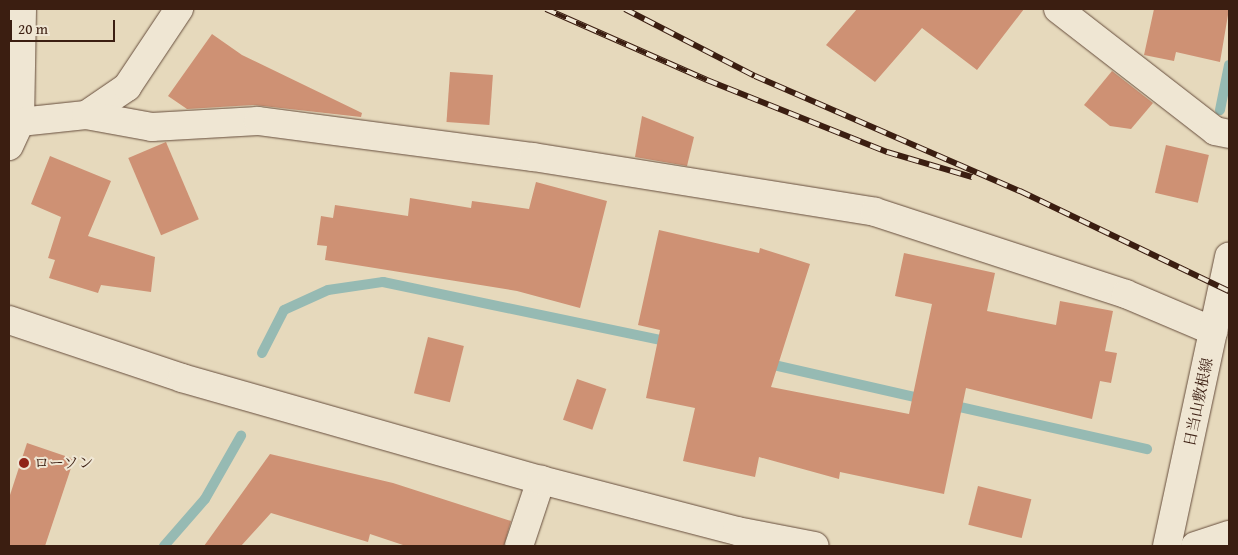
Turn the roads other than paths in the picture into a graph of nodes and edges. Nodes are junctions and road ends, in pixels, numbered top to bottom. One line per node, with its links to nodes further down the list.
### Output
1 (22, 9): 5 (street)
2 (179, 9): 4 (street)
3 (1058, 9): 6 (street)
4 (86, 115): 5 (street); 9 (street)
5 (14, 134)
6 (1229, 134)
7 (1229, 257): 9 (street, 日当山敷根線)
8 (9, 320): 10 (street)
9 (1213, 331): 14 (street, 日当山敷根線)
10 (541, 480): 12 (street); 13 (street)
11 (1229, 535): 15 (street)
12 (520, 546)
13 (815, 546)
14 (1167, 546)
15 (1195, 546)

